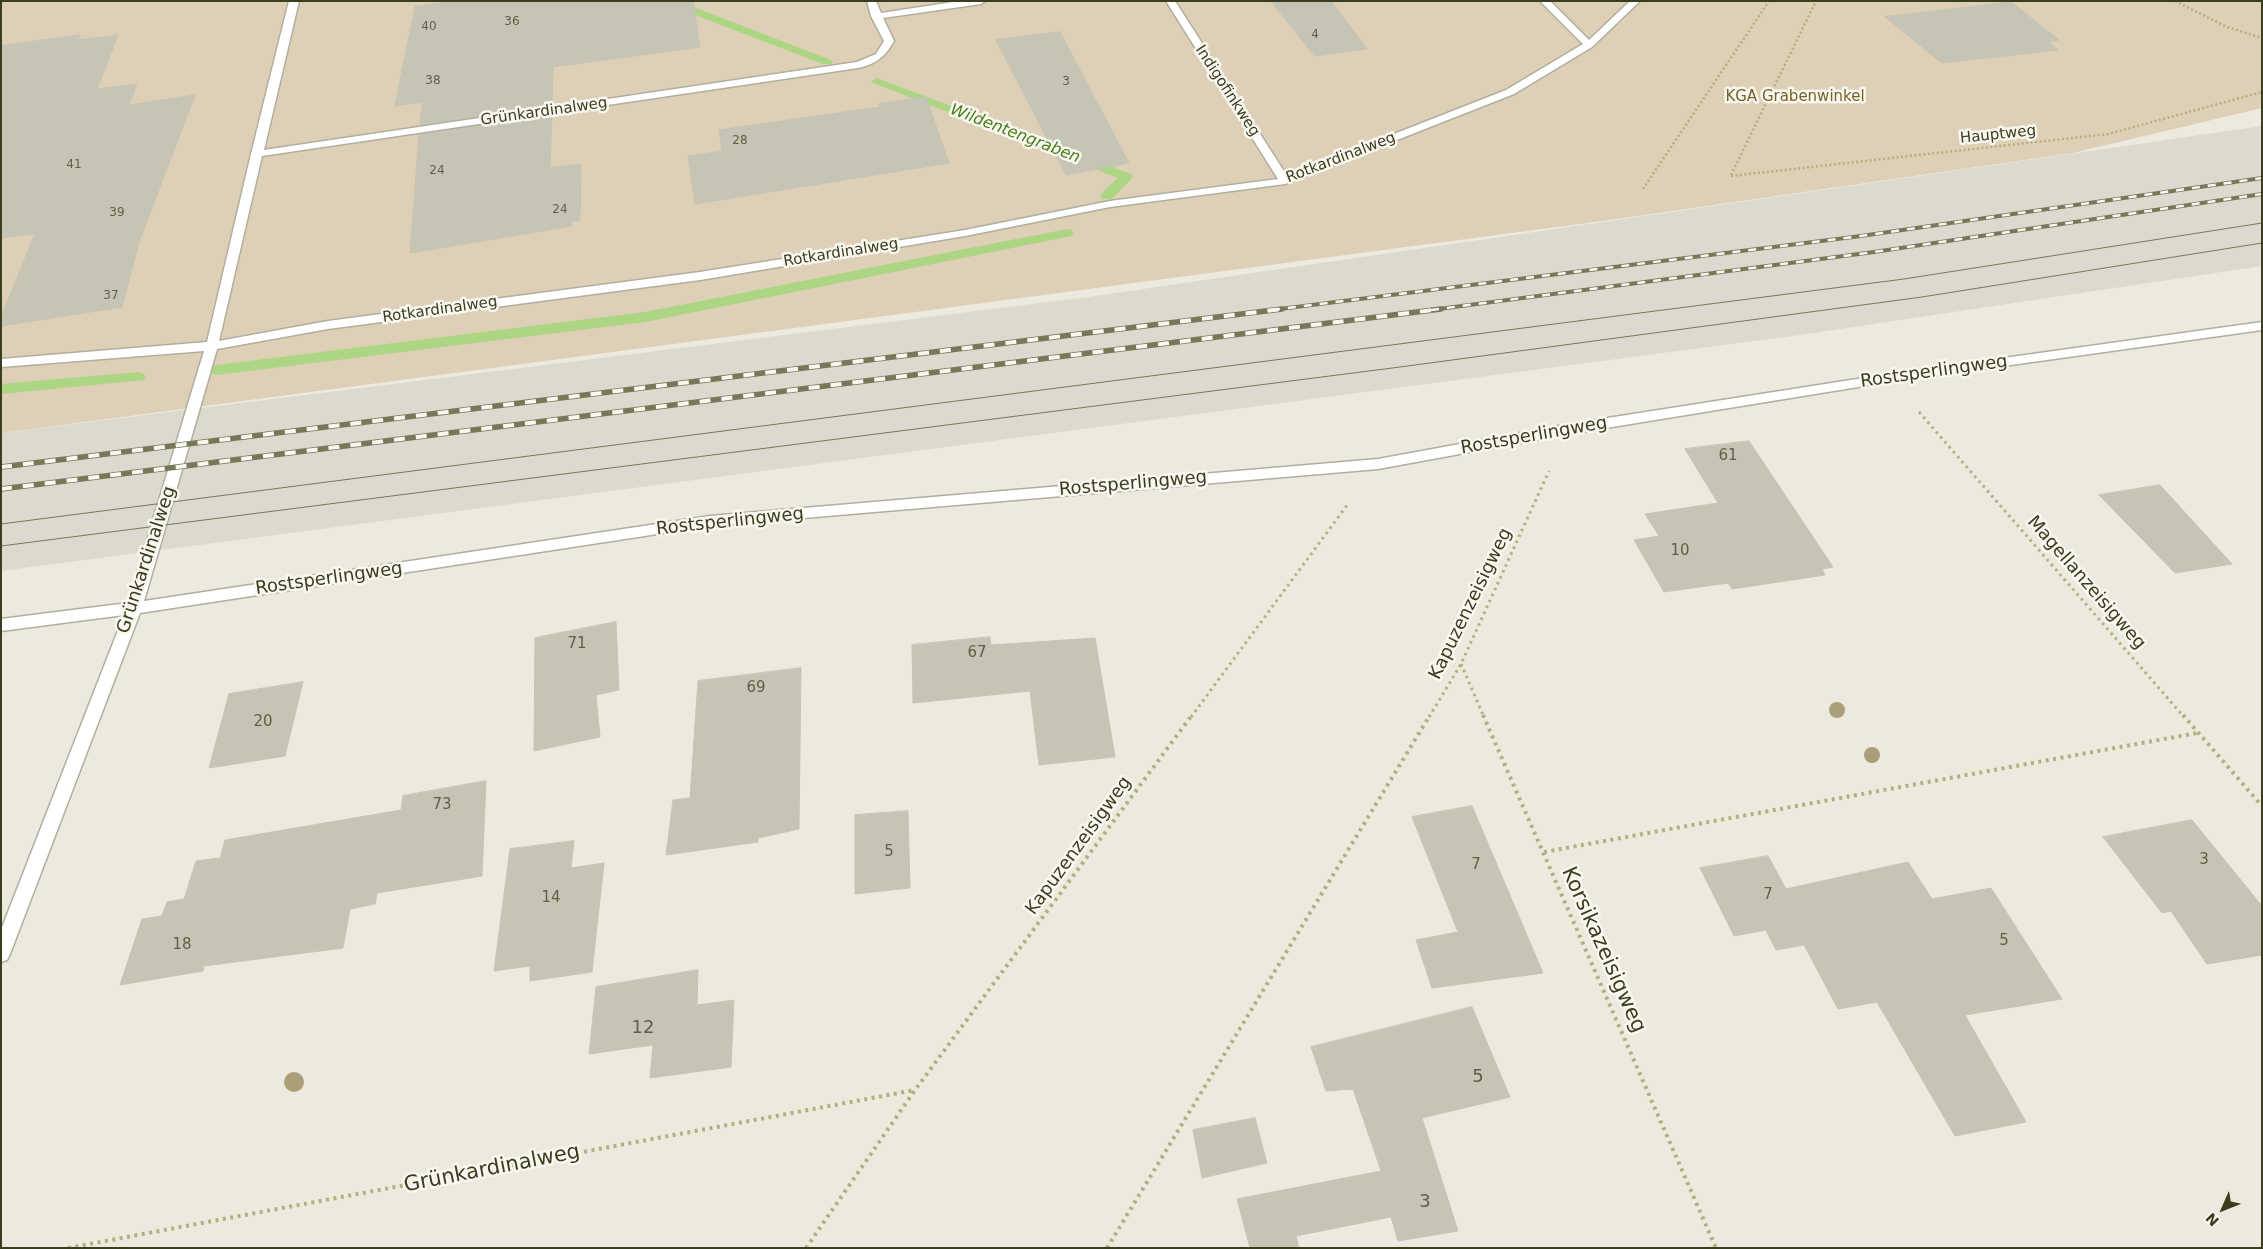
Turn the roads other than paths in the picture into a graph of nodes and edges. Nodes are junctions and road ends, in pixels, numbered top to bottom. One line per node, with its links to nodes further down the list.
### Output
1 (294, 1): 9 (lane, Grünkardinalweg)
2 (871, 1): 7 (lane, Grünkardinalweg)
3 (981, 1): 7 (lane)
4 (1170, 1): 10 (lane, Indigofinkweg)
5 (1544, 1): 8 (lane)
6 (1636, 1): 8 (lane, Rotkardinalweg)
7 (876, 16): 9 (lane, Grünkardinalweg)
8 (1589, 45): 10 (lane, Rotkardinalweg)
9 (256, 154): 12 (lane, Grünkardinalweg)
10 (1285, 181): 12 (lane, Rotkardinalweg)
11 (2262, 326): 14 (lane, Rostsperlingweg)
12 (212, 346): 13 (lane, Rotkardinalweg); 14 (lane, Grünkardinalweg)
13 (1, 364)
14 (134, 608): 15 (lane, Rostsperlingweg); 16 (lane, Grünkardinalweg)
15 (1, 624)
16 (1, 954)

